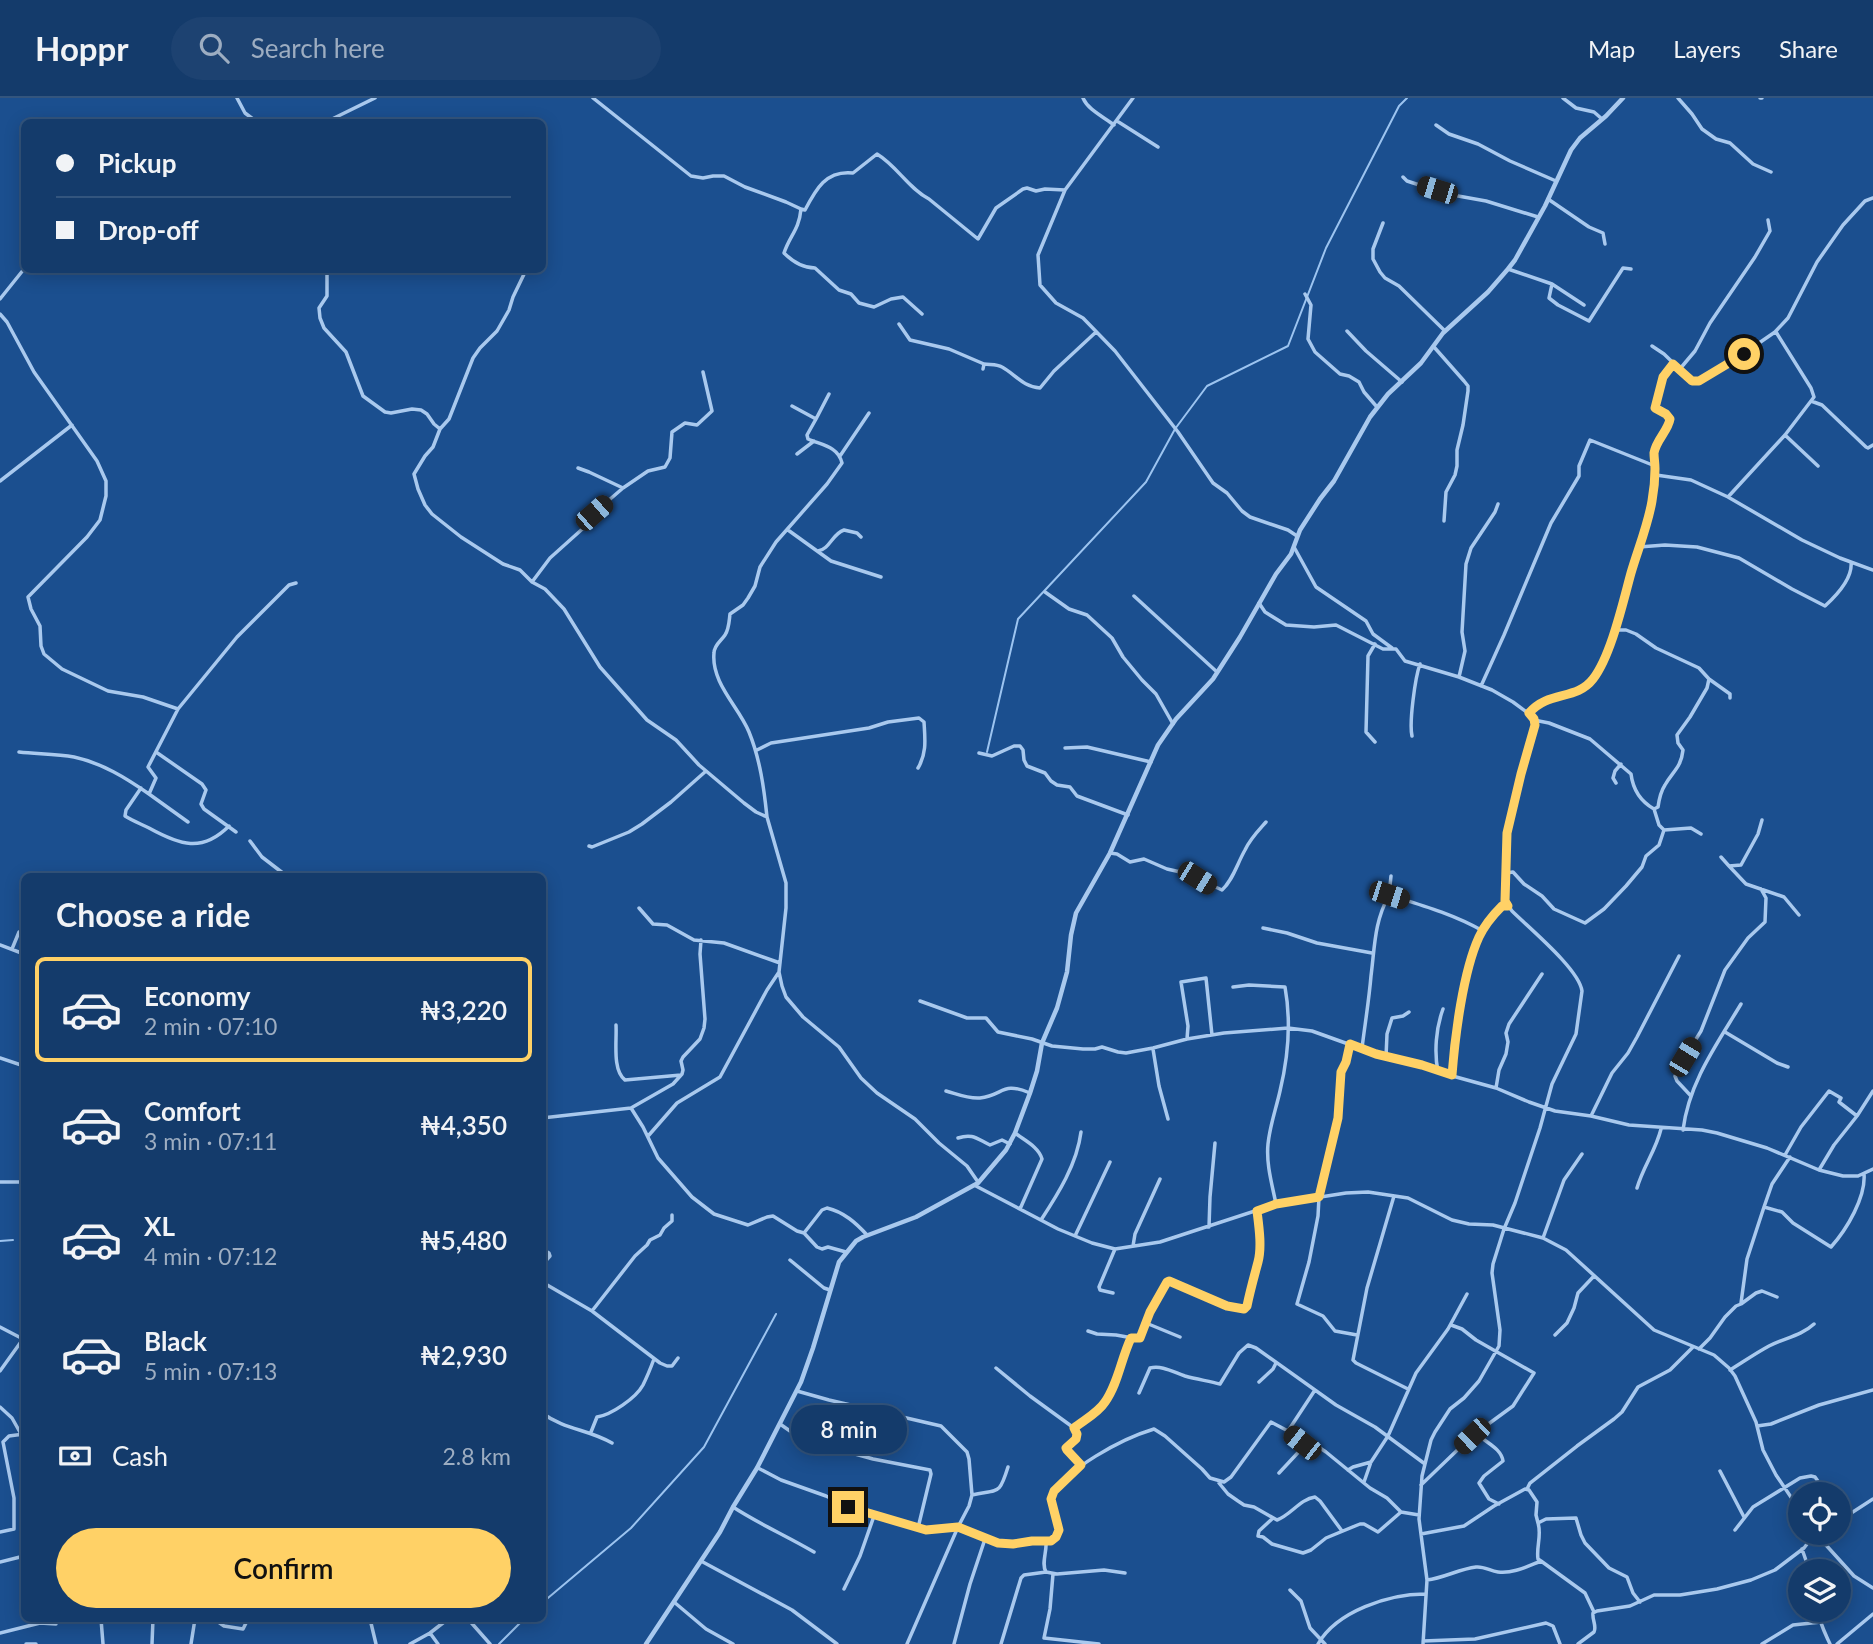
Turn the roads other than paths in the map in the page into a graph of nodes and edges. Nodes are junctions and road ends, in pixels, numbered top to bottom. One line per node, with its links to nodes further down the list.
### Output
1 (237, 98): 9 (street)
2 (375, 98): 10 (street)
3 (593, 98): 21 (street)
4 (1083, 98): 12 (street)
5 (1133, 98): 12 (street)
6 (1563, 98): 11 (street)
7 (1623, 98): 11 (street)
8 (1678, 98): 15 (street)
9 (253, 119)
10 (333, 119)
11 (1602, 119): 17 (street)
12 (1115, 123): 14 (street); 18 (street)
13 (1436, 125): 17 (street)
14 (1158, 147)
15 (1771, 172)
16 (1403, 177): 22 (street)
17 (1556, 181): 20 (street)
18 (1065, 190): 21 (street); 40 (street)
19 (1873, 198): 41 (street)
20 (1548, 199): 22 (street); 25 (street)
21 (801, 209): 36 (street)
22 (1538, 217): 26 (street)
23 (1768, 220): 45 (street)
24 (1383, 223): 39 (street)
25 (1605, 244)
26 (1508, 269): 31 (street); 39 (street)
27 (1631, 269): 31 (street)
28 (21, 273): 33 (street)
29 (327, 273): 55 (street)
30 (525, 273): 55 (street)
31 (1552, 284): 34 (street)
32 (1305, 295): 51 (street)
33 (0, 299)
34 (1584, 305)
35 (0, 314): 54 (street)
36 (922, 314)
37 (900, 324): 40 (street)
38 (1348, 331): 47 (street)
39 (1445, 331): 43 (street)
40 (1097, 332): 71 (street)
41 (1775, 332): 45 (street); 49 (street)
42 (1652, 346): 44 (street)
43 (1433, 347): 47 (street); 69 (street)
44 (1673, 364): 45 (street); 61 (street)
45 (1679, 370)
46 (703, 372): 66 (street)
47 (1402, 382): 51 (street)
48 (829, 394): 53 (street)
49 (1811, 401): 56 (street); 58 (street)
50 (792, 406): 53 (street)
51 (1377, 407): 71 (street)
52 (869, 413): 60 (street)
53 (816, 419): 57 (street)
54 (72, 425): 65 (street); 95 (street)
55 (440, 429): 81 (street)
56 (1785, 435): 62 (street); 67 (street)
57 (814, 441): 59 (street); 60 (street)
58 (1873, 445)
59 (797, 454)
60 (841, 456): 70 (street)
61 (1655, 466): 64 (street); 93 (street)
62 (1818, 466)
63 (578, 468): 66 (street)
64 (1655, 475): 67 (street); 74 (street)
65 (0, 481)
66 (623, 488): 81 (street)
67 (1728, 497): 78 (street)
68 (1499, 504): 91 (street)
69 (1444, 521)
70 (788, 530): 75 (street); 102 (street)
71 (1297, 536): 73 (street)
72 (861, 537): 75 (street)
73 (1294, 547): 76 (street); 77 (street)
74 (1639, 547): 78 (street); 86 (street)
75 (813, 549): 80 (street)
76 (1288, 558): 77 (street); 85 (street)
77 (1300, 560): 88 (street)
78 (1851, 562): 79 (street)
79 (1873, 570)
80 (881, 577)
81 (532, 582): 109 (street)
82 (296, 583): 95 (street)
83 (1045, 592): 98 (street)
84 (1134, 596): 90 (street)
85 (1259, 603): 87 (street); 90 (street)
86 (1614, 630): 92 (street); 96 (street)
87 (1374, 644): 88 (street); 100 (street)
88 (1393, 649): 89 (street)
89 (1420, 664): 91 (street); 99 (street)
90 (1217, 672): 98 (street)
91 (1459, 677): 93 (street)
92 (1709, 679): 94 (street); 113 (street)
93 (1481, 686): 96 (street)
94 (1730, 698)
95 (178, 709): 104 (street)
96 (1529, 713): 97 (street)
97 (1534, 720): 107 (street); 129 (street)
98 (1172, 724): 106 (street)
99 (1412, 736)
100 (1375, 742)
101 (1065, 748): 106 (street)
102 (757, 750): 108 (street); 115 (street)
103 (19, 752): 111 (street)
104 (156, 752): 112 (street); 119 (street)
105 (979, 754): 114 (street)
106 (1151, 762): 114 (street)
107 (1621, 764): 110 (street); 113 (street)
108 (918, 768)
109 (706, 771): 115 (street); 124 (street)
110 (1616, 783)
111 (141, 788): 112 (street); 119 (street)
112 (149, 794): 117 (street)
113 (1654, 808): 120 (street)
114 (1128, 816): 125 (street)
115 (767, 817): 145 (street)
116 (1762, 820): 127 (street)
117 (188, 822)
118 (1266, 822): 125 (street)
119 (229, 825): 121 (street)
120 (1664, 830): 122 (street); 129 (street)
121 (236, 832)
122 (1701, 834)
123 (250, 841): 128 (street)
124 (589, 846)
125 (1110, 853): 158 (street)
126 (1721, 857): 127 (street)
127 (1729, 866): 131 (street)
128 (283, 873)
129 (1506, 873): 133 (street)
130 (1391, 876): 132 (street)
131 (1761, 889): 135 (street); 173 (street)
132 (1389, 895): 137 (street); 143 (street)
133 (1508, 906): 137 (street); 174 (street)
134 (639, 908): 139 (street)
135 (1798, 915)
136 (1263, 928): 143 (street)
137 (1483, 931): 168 (street)
138 (19, 932): 141 (street)
139 (701, 940): 145 (street); 167 (street)
140 (0, 945): 141 (street)
141 (12, 949): 142 (street)
142 (21, 953)
143 (1373, 953): 161 (street)
144 (1679, 956): 176 (street)
145 (780, 963): 146 (street)
146 (779, 972): 184 (street); 197 (street)
147 (1542, 975): 169 (street)
148 (1233, 987): 154 (street)
149 (920, 1001): 158 (street)
150 (1741, 1004): 155 (street)
151 (1443, 1009): 166 (street)
152 (1409, 1012): 162 (street)
153 (616, 1025): 167 (street)
154 (1289, 1028): 156 (street); 159 (street); 201 (street)
155 (1725, 1032): 165 (street); 173 (street)
156 (1212, 1035): 157 (street); 157 (street)
157 (1187, 1039): 160 (street)
158 (1042, 1043): 160 (street); 172 (street)
159 (1350, 1044): 161 (street); 200 (street)
160 (1153, 1048): 179 (street)
161 (1362, 1048): 162 (street)
162 (1386, 1056): 166 (street)
163 (0, 1058): 164 (street)
164 (21, 1065)
165 (1788, 1067)
166 (1438, 1072): 168 (street)
167 (681, 1075): 175 (street)
168 (1452, 1075): 169 (street)
169 (1496, 1087): 174 (street)
170 (946, 1091): 172 (street)
171 (1873, 1091): 177 (street)
172 (1030, 1093): 183 (street)
173 (1691, 1096): 181 (street)
174 (1545, 1107): 176 (street); 208 (street)
175 (631, 1108): 178 (street); 184 (street)
176 (1591, 1116): 180 (street)
177 (1857, 1116): 189 (street); 192 (street)
178 (546, 1118)
179 (1168, 1119)
180 (1661, 1129): 181 (street); 198 (street)
181 (1683, 1130): 189 (street)
182 (1081, 1132): 206 (street)
183 (1015, 1133): 187 (street); 203 (street)
184 (648, 1137): 209 (street)
185 (958, 1138): 187 (street)
186 (1215, 1143): 207 (street)
187 (1010, 1144): 197 (street)
188 (1582, 1154): 212 (street)
189 (1787, 1156): 192 (street); 202 (street)
190 (1110, 1162): 211 (street)
191 (1873, 1169): 193 (street)
192 (1819, 1170): 193 (street)
193 (1864, 1173): 202 (street)
194 (1160, 1179): 213 (street)
195 (0, 1182): 196 (street)
196 (21, 1182)
197 (976, 1183): 203 (street); 210 (street)
198 (1637, 1188)
199 (1394, 1196): 200 (street); 208 (street); 230 (street)
200 (1319, 1197): 201 (street); 230 (street)
201 (1276, 1204): 204 (street)
202 (1764, 1206): 223 (street)
203 (1020, 1209): 206 (street)
204 (1257, 1211): 207 (street); 225 (street)
205 (672, 1215): 224 (street)
206 (1041, 1220): 211 (street)
207 (1209, 1227): 213 (street)
208 (1504, 1229): 212 (street); 237 (street)
209 (804, 1233): 210 (street); 215 (street)
210 (867, 1235): 215 (street)
211 (1075, 1236): 214 (street)
212 (1543, 1238): 217 (street)
213 (1133, 1246): 214 (street)
214 (1115, 1249): 220 (street)
215 (846, 1252): 219 (street)
216 (790, 1260): 219 (street)
217 (1594, 1276): 231 (street); 236 (street)
218 (546, 1284): 224 (street)
219 (830, 1290): 248 (street)
220 (1113, 1293)
221 (1467, 1294): 226 (street)
222 (1777, 1297): 223 (street)
223 (1741, 1304): 236 (street)
224 (592, 1311): 239 (street)
225 (1146, 1323): 232 (street); 234 (street)
226 (1451, 1325): 237 (street); 245 (street)
227 (1814, 1325): 242 (street)
228 (0, 1327): 233 (street)
229 (1088, 1331): 234 (street)
230 (1357, 1335): 245 (street)
231 (1555, 1335)
232 (1180, 1337)
233 (21, 1338)
234 (1131, 1338): 254 (street)
235 (21, 1342): 243 (street)
236 (1696, 1348): 242 (street); 280 (street)
237 (1497, 1351): 258 (street); 266 (street)
238 (678, 1358): 239 (street)
239 (654, 1359): 256 (street)
240 (1276, 1363): 244 (street); 246 (street); 249 (street)
241 (996, 1368): 254 (street)
242 (1730, 1370): 253 (street)
243 (0, 1371)
244 (1259, 1382)
245 (1408, 1389): 260 (street)
246 (1315, 1390): 257 (street); 260 (street)
247 (1873, 1390): 253 (street)
248 (797, 1391): 252 (street); 282 (street)
249 (1139, 1393)
250 (0, 1407): 255 (street)
251 (546, 1415): 256 (street)
252 (780, 1424): 269 (street); 294 (street)
253 (1757, 1426): 279 (street)
254 (1074, 1428): 267 (street)
255 (21, 1431)
256 (591, 1432): 263 (street)
257 (1288, 1432): 264 (street); 273 (street)
258 (1476, 1433): 277 (street); 284 (street)
259 (21, 1434): 262 (street)
260 (1388, 1436): 265 (street); 266 (street)
261 (0, 1438): 262 (street)
262 (7, 1438): 297 (street)
263 (612, 1443)
264 (1307, 1444): 270 (street); 272 (street)
265 (1371, 1462): 270 (street); 274 (street)
266 (1425, 1464): 277 (street)
267 (1081, 1465): 273 (street); 300 (street)
268 (1008, 1467): 282 (street)
269 (757, 1468): 285 (street); 289 (street)
270 (1348, 1470): 274 (street)
271 (1720, 1471): 290 (street)
272 (1279, 1473)
273 (1218, 1481): 291 (street)
274 (1364, 1482): 286 (street)
275 (1794, 1482): 276 (street)
276 (1819, 1482)
277 (1421, 1485): 288 (street)
278 (1788, 1486): 279 (street)
279 (1785, 1488): 281 (street); 290 (street)
280 (1527, 1489): 284 (street); 292 (street)
281 (1788, 1492)
282 (971, 1495): 293 (street)
283 (1873, 1499): 287 (street)
284 (1499, 1503): 298 (street)
285 (733, 1507): 304 (street); 307 (street)
286 (1401, 1512): 288 (street); 296 (street)
287 (1851, 1512)
288 (1419, 1515): 298 (street)
289 (874, 1516): 294 (street); 315 (street)
290 (1744, 1517): 295 (street)
291 (1273, 1518): 296 (street); 296 (street)
292 (1538, 1523): 308 (street); 319 (street)
293 (958, 1527): 294 (street); 299 (street); 348 (street)
294 (918, 1528)
295 (1735, 1530)
296 (1342, 1531)
297 (0, 1532)
298 (1421, 1534): 313 (street)
299 (985, 1539): 300 (street); 349 (street)
300 (1046, 1542): 310 (street)
301 (1805, 1545): 303 (street)
302 (1825, 1545): 314 (street)
303 (1802, 1549): 306 (street); 319 (street)
304 (814, 1552)
305 (21, 1557): 309 (street)
306 (1805, 1559)
307 (701, 1561): 318 (street); 347 (street)
308 (1541, 1561): 313 (street); 320 (street)
309 (0, 1562)
310 (1046, 1572): 312 (street); 350 (street)
311 (1125, 1573): 312 (street)
312 (1053, 1574): 351 (street)
313 (1427, 1580): 317 (street)
314 (1873, 1588)
315 (844, 1589)
316 (1290, 1590): 334 (street)
317 (1425, 1594): 334 (street); 335 (street)
318 (674, 1602): 345 (street); 346 (street)
319 (1640, 1602): 320 (street)
320 (1594, 1612): 354 (street)
321 (1873, 1614): 357 (street)
322 (101, 1622): 338 (street)
323 (153, 1622): 339 (street)
324 (195, 1622): 340 (street)
325 (218, 1622): 326 (street)
326 (246, 1622)
327 (371, 1622): 341 (street)
328 (444, 1622): 333 (street)
329 (471, 1622): 344 (street)
330 (1821, 1622): 355 (street); 356 (street)
331 (56, 1624): 332 (street)
332 (0, 1633)
333 (429, 1633): 342 (street); 343 (street)
334 (1319, 1642): 352 (street)
335 (1423, 1642): 353 (street)
336 (26, 1644): 337 (street)
337 (36, 1644)
338 (103, 1644)
339 (152, 1644)
340 (191, 1644)
341 (376, 1644)
342 (410, 1644)
343 (438, 1644)
344 (490, 1644)
345 (646, 1644)
346 (733, 1644)
347 (837, 1644)
348 (906, 1644)
349 (954, 1644)
350 (1000, 1644)
351 (1099, 1644)
352 (1325, 1644)
353 (1560, 1644)
354 (1578, 1644)
355 (1762, 1644)
356 (1830, 1644)
357 (1837, 1644)

